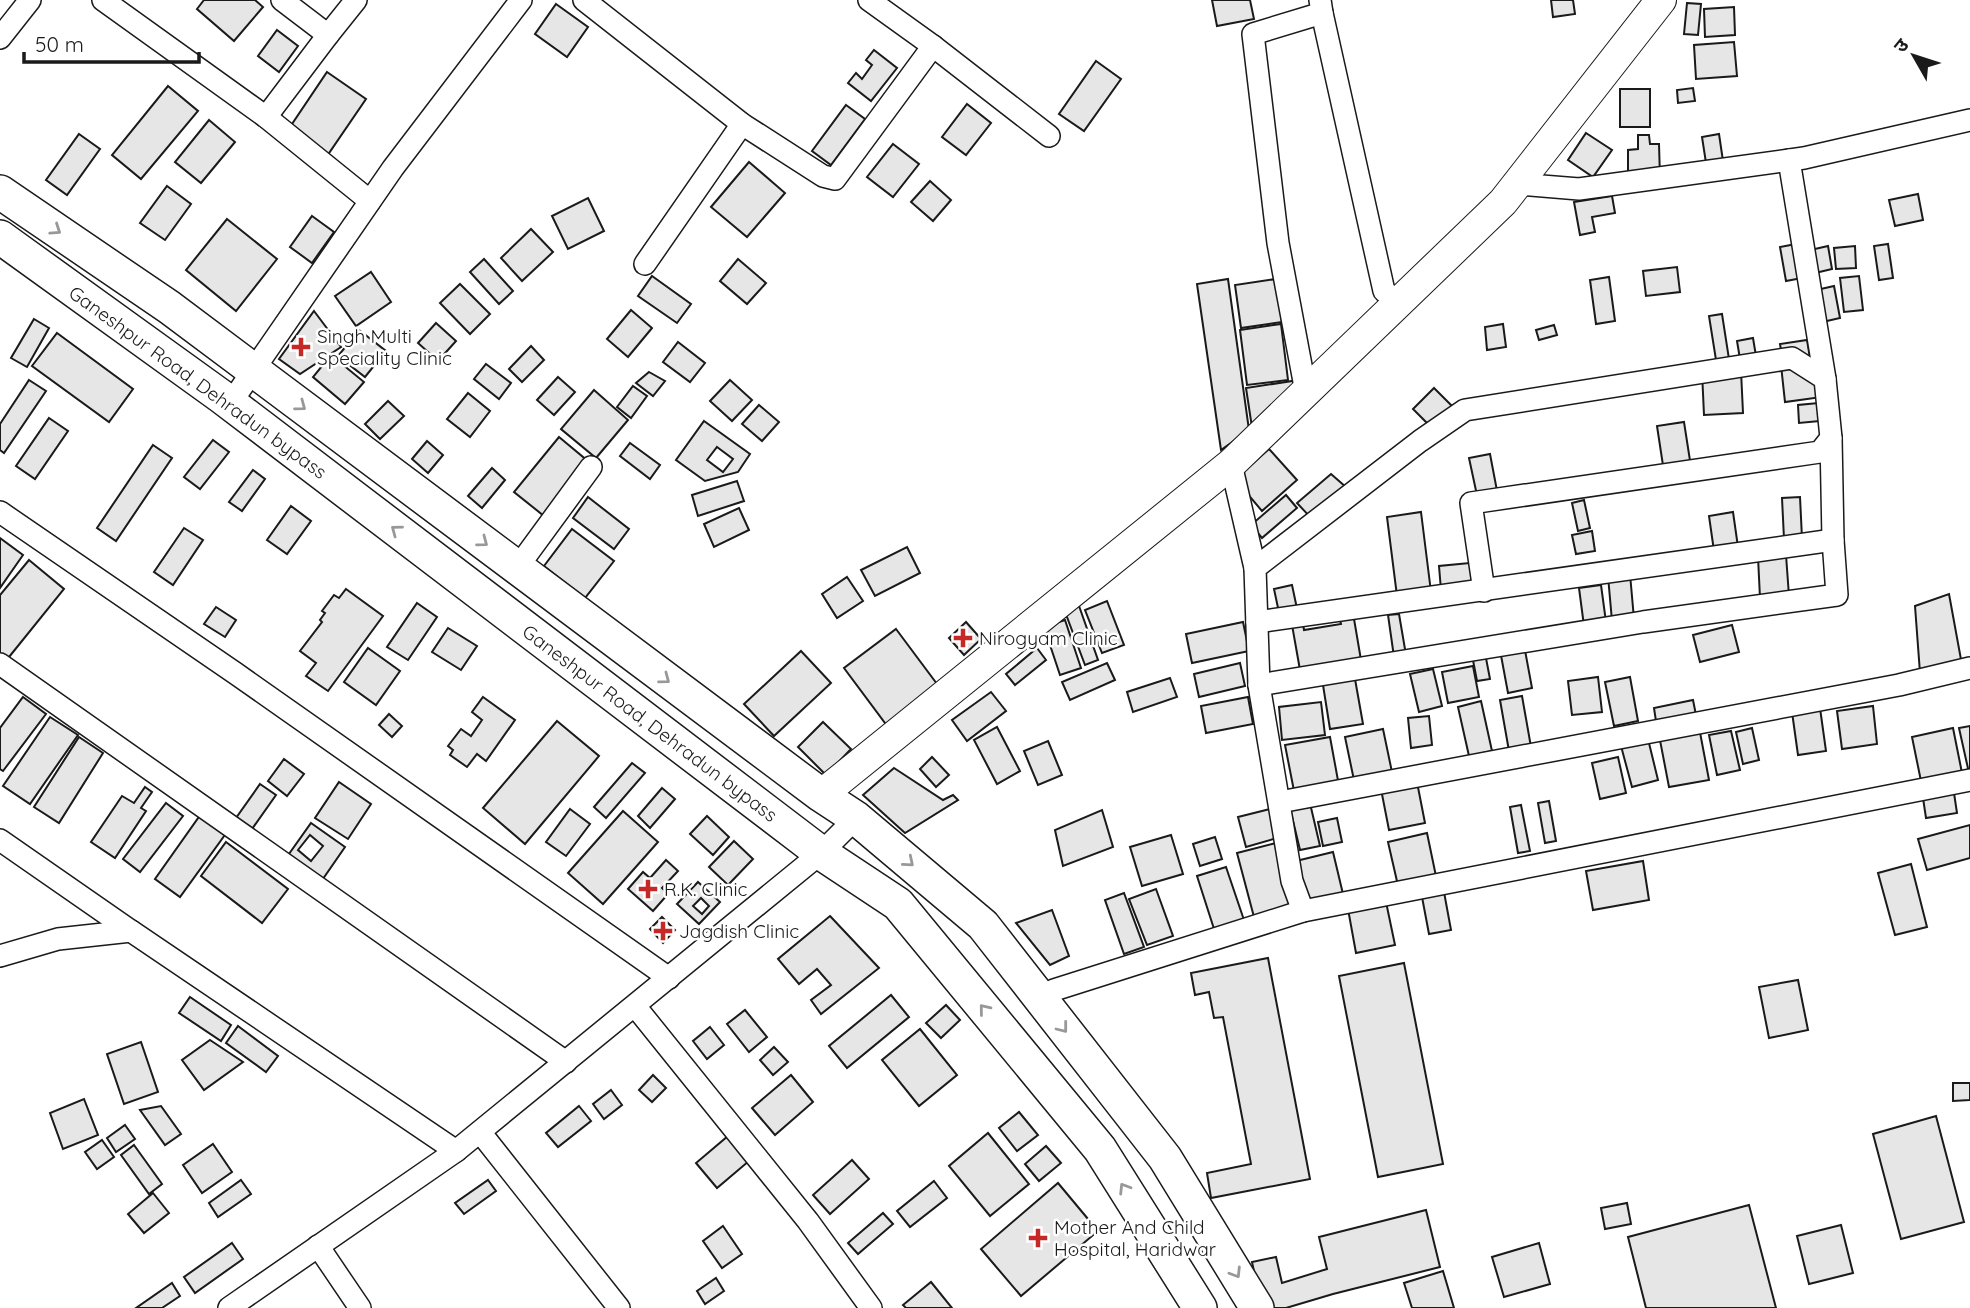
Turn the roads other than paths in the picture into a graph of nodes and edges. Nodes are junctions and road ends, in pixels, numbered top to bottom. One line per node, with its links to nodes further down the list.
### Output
1 (30, 0): 11 (street)
2 (103, 0): 13 (street)
3 (282, 0): 10 (street)
4 (356, 0): 10 (street)
5 (584, 0): 15 (street)
6 (869, 0): 12 (street)
7 (1661, 0): 18 (street)
8 (514, 2): 20 (street)
9 (1321, 7): 23 (street); 26 (street)
10 (328, 35): 13 (street)
11 (0, 38)
12 (933, 46): 15 (street); 16 (street)
13 (266, 117): 20 (street)
14 (1970, 120): 17 (street)
15 (742, 124): 22 (street)
16 (1049, 136)
17 (1789, 160): 18 (street); 25 (street)
18 (1518, 184): 23 (street)
19 (0, 192): 24 (main road, one-way to 24)
20 (370, 201): 24 (street)
21 (0, 237): 27 (main road, Ganeshpur Road, Dehradun bypass)
22 (645, 264)
23 (1399, 303): 26 (street)
24 (255, 371): 27 (street); 33 (main road, one-way to 33)
25 (1825, 379): 28 (street); 34 (street)
26 (1306, 392): 29 (street)
27 (230, 404): 45 (main road, Ganeshpur Road, Dehradun bypass, one-way to 27)
28 (1832, 438): 32 (street); 35 (street)
29 (1231, 464): 34 (street); 41 (street)
30 (592, 467): 33 (street)
31 (0, 512): 49 (street)
32 (1833, 540): 35 (street); 39 (street)
33 (517, 568): 41 (main road, one-way to 41)
34 (1255, 568): 36 (street)
35 (1484, 591): 36 (street)
36 (1257, 622): 39 (street)
37 (0, 664): 52 (street)
38 (1970, 668): 42 (street)
39 (1259, 685): 42 (street)
40 (1970, 780): 46 (street)
41 (821, 795): 43 (main road)
42 (1280, 802): 46 (street)
43 (856, 818): 45 (street); 50 (main road, one-way to 50)
44 (0, 840): 47 (street)
45 (821, 853): 49 (street); 60 (main road, Ganeshpur Road, Dehradun bypass, one-way to 45)
46 (1303, 911): 50 (street)
47 (131, 931): 48 (street); 54 (street)
48 (0, 956)
49 (669, 978): 51 (street)
50 (1039, 996): 61 (main road, one-way to 61)
51 (635, 1006): 52 (street); 59 (street)
52 (566, 1062): 53 (street)
53 (480, 1132): 54 (street); 58 (street)
54 (456, 1151): 55 (street)
55 (318, 1246): 56 (street); 57 (street)
56 (229, 1308)
57 (360, 1308)
58 (619, 1308)
59 (871, 1308)
60 (1200, 1308)
61 (1257, 1308)

